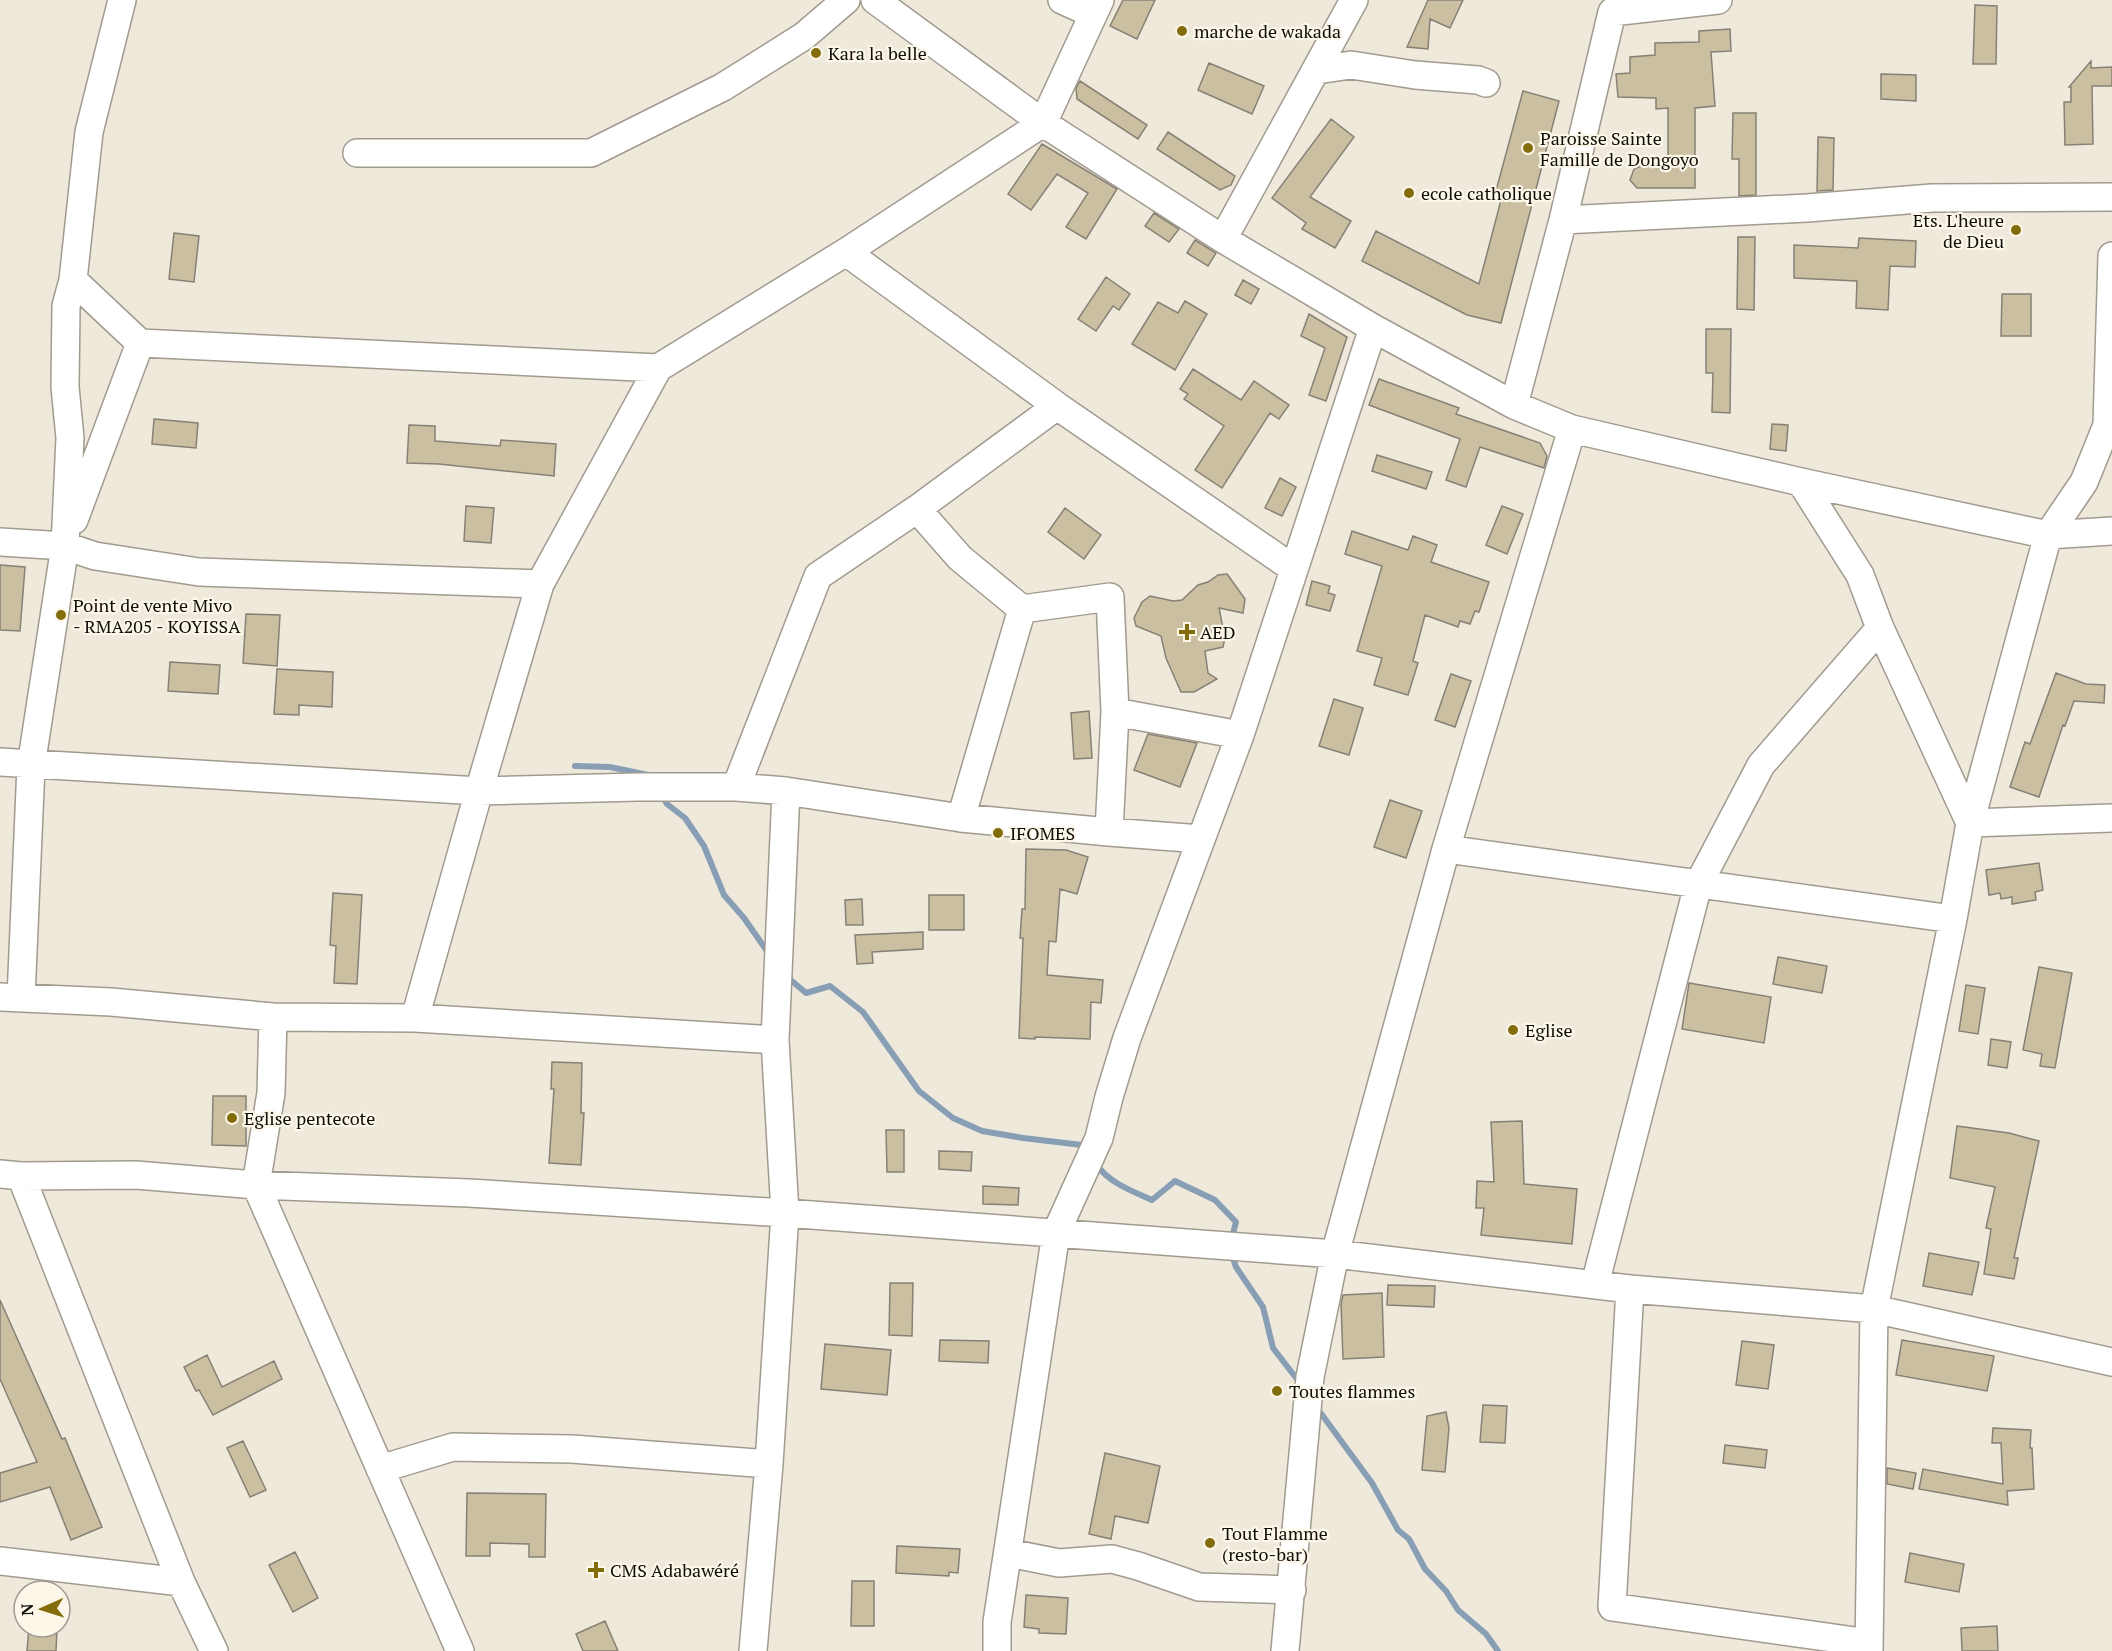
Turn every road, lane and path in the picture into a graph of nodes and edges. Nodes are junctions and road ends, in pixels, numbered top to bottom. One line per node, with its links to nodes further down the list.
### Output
1 (122, 0): 18 (street)
2 (846, 0): 12 (street)
3 (875, 0): 11 (street)
4 (1062, 0): 8 (street)
5 (1354, 0): 9 (street)
6 (1718, 0): 7 (street)
7 (1614, 6): 14 (street)
8 (1097, 7): 11 (street)
9 (1317, 70): 10 (street); 15 (street)
10 (1486, 83)
11 (1043, 123): 15 (street); 16 (street)
12 (357, 153)
13 (2112, 198): 14 (street)
14 (1563, 219): 22 (street)
15 (1223, 239): 19 (street)
16 (846, 252): 21 (street); 23 (street)
17 (2112, 256): 28 (street)
18 (73, 280): 20 (street); 30 (street)
19 (1373, 328): 22 (street); 31 (street)
20 (140, 343): 21 (street); 30 (street)
21 (658, 368): 32 (street)
22 (1514, 405): 24 (street)
23 (1057, 406): 26 (street); 31 (street)
24 (1572, 429): 25 (street); 47 (street)
25 (1801, 482): 28 (street); 34 (street)
26 (917, 509): 33 (street); 39 (street)
27 (2112, 531): 28 (street)
28 (2048, 535): 44 (street)
29 (0, 542): 30 (street)
30 (65, 546): 32 (street); 38 (street)
31 (1294, 569): 36 (street)
32 (540, 584): 40 (street)
33 (1022, 609): 35 (street); 42 (street)
34 (1880, 628): 44 (street); 48 (street)
35 (1115, 712): 36 (street); 45 (street)
36 (1240, 735): 46 (street)
37 (0, 762): 38 (street)
38 (31, 766): 40 (street); 50 (street)
39 (736, 788): 40 (street); 41 (street)
40 (479, 791): 52 (street)
41 (786, 791): 42 (street); 53 (street)
42 (961, 818): 45 (street)
43 (2112, 818): 44 (street)
44 (1970, 823): 49 (street)
45 (1109, 832): 46 (street)
46 (1201, 839): 57 (street)
47 (1446, 849): 48 (street); 58 (street)
48 (1698, 885): 49 (street); 59 (street)
49 (1953, 919): 61 (street)
50 (10, 998): 51 (street)
51 (273, 1017): 52 (street); 55 (street)
52 (415, 1018): 53 (street)
53 (775, 1040): 56 (street)
54 (10, 1175): 55 (street); 67 (street)
55 (256, 1185): 56 (street); 64 (street)
56 (785, 1213): 57 (street); 63 (street)
57 (1056, 1233): 58 (street); 65 (street)
58 (1335, 1254): 59 (street); 68 (street)
59 (1595, 1284): 60 (street)
60 (1630, 1289): 61 (street); 69 (street)
61 (1874, 1309): 62 (street); 69 (street)
62 (2112, 1362)
63 (769, 1464): 64 (street); 72 (street)
64 (380, 1468): 71 (street)
65 (1009, 1553): 68 (street); 73 (street)
66 (0, 1561): 67 (street)
67 (181, 1582): 70 (street)
68 (1292, 1590): 74 (street)
69 (1869, 1647)
70 (214, 1651)
71 (460, 1651)
72 (753, 1651)
73 (997, 1651)
74 (1285, 1651)

